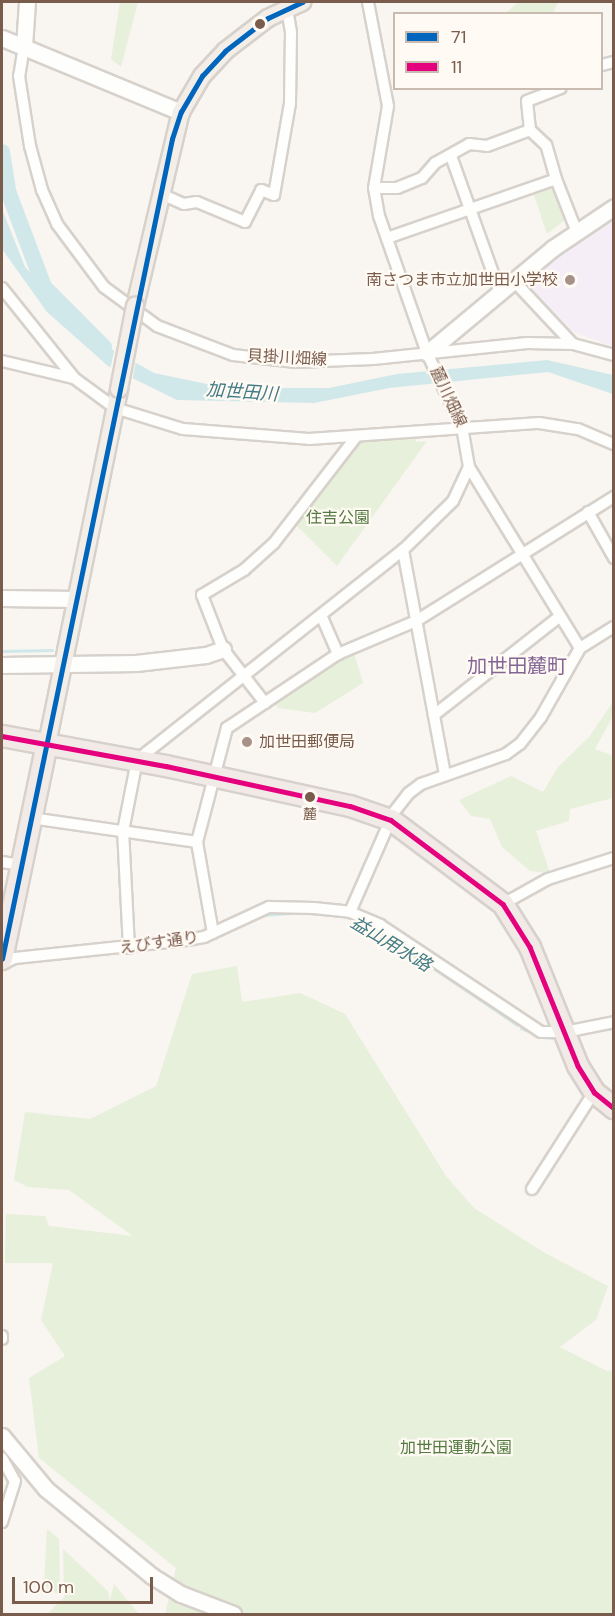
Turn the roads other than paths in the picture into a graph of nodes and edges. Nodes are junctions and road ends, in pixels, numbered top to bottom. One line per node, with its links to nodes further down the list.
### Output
1 (27, 2): 6 (street, 貝掛川畑線)
2 (303, 2): 4 (main road)
3 (368, 2): 12 (street, 麓川畑線)
4 (286, 5): 8 (main road); 13 (street)
5 (2, 38): 6 (street)
6 (20, 45): 8 (street); 23 (street, 貝掛川畑線)
7 (556, 90): 9 (street)
8 (181, 112): 13 (main road)
9 (530, 130): 10 (street); 11 (street)
10 (451, 156): 12 (street); 15 (street)
11 (556, 179): 15 (street); 16 (street)
12 (374, 188): 17 (street, 麓川畑線)
13 (159, 193): 26 (main road, bridge)
14 (614, 207): 16 (street)
15 (470, 210): 17 (street); 20 (street)
16 (576, 230): 18 (street)
17 (387, 238): 23 (street, 麓川畑線)
18 (514, 280): 20 (street); 21 (street)
19 (2, 288): 25 (street)
20 (500, 293): 23 (street)
21 (573, 345): 22 (street, 貝掛川畑線); 23 (street, 貝掛川畑線)
22 (614, 355)
23 (429, 356): 27 (street, 麓川畑線)
24 (2, 361): 25 (street)
25 (74, 378): 26 (street)
26 (115, 408): 28 (street); 37 (main road)
27 (461, 424): 28 (street); 29 (street); 30 (street, 麓川畑線)
28 (356, 437): 43 (street)
29 (614, 444)
30 (469, 466): 33 (street); 34 (street)
31 (614, 497): 32 (street)
32 (588, 512): 34 (street); 35 (street)
33 (403, 550): 38 (street); 40 (street)
34 (520, 554): 39 (street); 40 (street)
35 (614, 558)
36 (2, 598): 37 (street)
37 (75, 602): 45 (main road)
38 (321, 615): 44 (street); 47 (street)
39 (560, 617): 42 (street); 49 (street)
40 (416, 621): 44 (street); 49 (street)
41 (614, 627): 42 (street)
42 (580, 648): 53 (street)
43 (223, 649): 45 (street); 47 (street)
44 (338, 654): 48 (street)
45 (63, 664): 46 (street); 51 (main road)
46 (2, 665)
47 (245, 676): 48 (street); 52 (street)
48 (265, 703): 54 (street)
49 (434, 715): 53 (street)
50 (2, 736): 51 (highway)
51 (47, 744): 52 (highway); 55 (highway)
52 (137, 760): 54 (highway); 57 (street)
53 (445, 775): 56 (street)
54 (214, 777): 56 (highway); 58 (street)
55 (32, 818): 57 (street); 61 (highway)
56 (391, 820): 62 (highway); 63 (street)
57 (123, 831): 58 (street); 65 (street)
58 (197, 842): 64 (street)
59 (614, 858): 62 (street)
60 (2, 862): 61 (street)
61 (22, 865): 66 (highway)
62 (503, 904): 69 (highway)
63 (350, 912): 64 (street, えびす通り); 69 (street, えびす通り)
64 (213, 933): 65 (street, えびす通り)
65 (129, 948): 67 (street, えびす通り)
66 (2, 959)
67 (2, 964)
68 (614, 1022): 69 (street, えびす通り)
69 (565, 1032): 70 (highway)
70 (594, 1092): 71 (highway); 72 (street)
71 (614, 1108)
72 (532, 1189)
73 (2, 1436): 76 (street)
74 (2, 1458): 75 (street)
75 (2, 1522)
76 (233, 1614)

